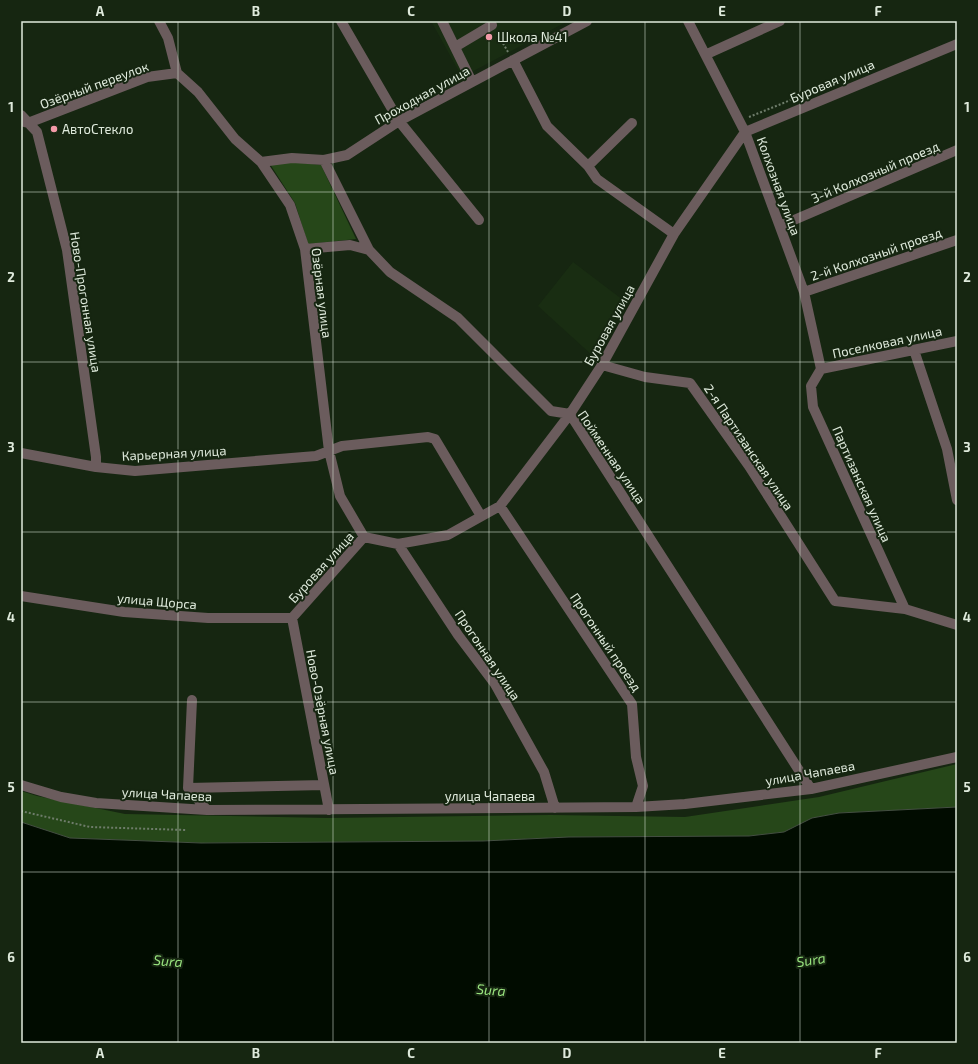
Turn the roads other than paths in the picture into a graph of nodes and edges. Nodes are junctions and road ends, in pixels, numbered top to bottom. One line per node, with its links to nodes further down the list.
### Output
1 (159, 21): 12 (street)
2 (341, 21): 15 (street)
3 (442, 21): 9 (street)
4 (587, 21): 11 (street, Проходная улица)
5 (688, 21): 10 (street, Колхозная улица)
6 (780, 21): 10 (street)
7 (492, 26): 9 (street)
8 (957, 44): 18 (street, Буровая улица)
9 (455, 46): 13 (street)
10 (706, 54): 18 (street, Колхозная улица)
11 (513, 60): 13 (street, Проходная улица); 22 (street)
12 (177, 73): 16 (street, Озёрный переулок); 21 (street, Озёрная улица)
13 (472, 82): 15 (street, Проходная улица)
14 (21, 115): 16 (street, Ново-Прогонная улица)
15 (399, 121): 20 (street, Проходная улица); 23 (street)
16 (24, 122): 38 (street, Ново-Прогонная улица)
17 (632, 123): 22 (street)
18 (745, 132): 24 (street, Колхозная улица); 25 (street, Буровая улица)
19 (957, 150): 24 (street, 3-й Колхозный проезд)
20 (324, 160): 21 (street, Проходная улица); 28 (street)
21 (261, 162): 27 (street, Озёрная улица)
22 (588, 166): 25 (street)
23 (479, 220)
24 (780, 226): 29 (street, Колхозная улица)
25 (674, 234): 32 (street, Буровая улица)
26 (957, 240): 29 (street, 2-й Колхозный проезд)
27 (305, 249): 28 (street); 36 (street, Озёрная улица)
28 (369, 250): 34 (street, Пойменная улица)
29 (804, 292): 33 (street, Колхозная улица)
30 (957, 341): 31 (street, Поселковая улица)
31 (914, 350): 33 (street, Поселковая улица); 35 (street)
32 (602, 365): 34 (street, Буровая улица); 45 (street, 2-я Партизанская улица)
33 (821, 369): 45 (street, Партизанская улица)
34 (570, 414): 40 (street, Буровая улица); 53 (street, Пойменная улица)
35 (952, 449): 39 (street)
36 (329, 451): 38 (street, Карьерная улица); 41 (street, Карьерная улица); 42 (street, Озёрная улица)
37 (21, 453): 38 (street, Карьерная улица)
38 (96, 467)
39 (957, 500)
40 (500, 506): 41 (street, Буровая улица); 54 (street, Прогонный проезд)
41 (481, 516): 43 (street, Буровая улица)
42 (364, 537): 43 (street, Буровая улица); 46 (street, Буровая улица)
43 (398, 544): 55 (street, Прогонная улица)
44 (21, 596): 46 (street, улица Щорса)
45 (905, 609): 47 (street)
46 (292, 618): 51 (street, Ново-Озёрная улица)
47 (957, 625)
48 (192, 700): 52 (street)
49 (957, 757): 53 (street, улица Чапаева)
50 (21, 785): 56 (street, улица Чапаева)
51 (324, 785): 52 (street); 57 (street, Ново-Озёрная улица)
52 (188, 788): 56 (street)
53 (811, 789): 54 (street, улица Чапаева)
54 (636, 807): 55 (street, улица Чапаева)
55 (555, 808): 57 (street, улица Чапаева)
56 (207, 810): 57 (street, улица Чапаева)
57 (329, 810)

